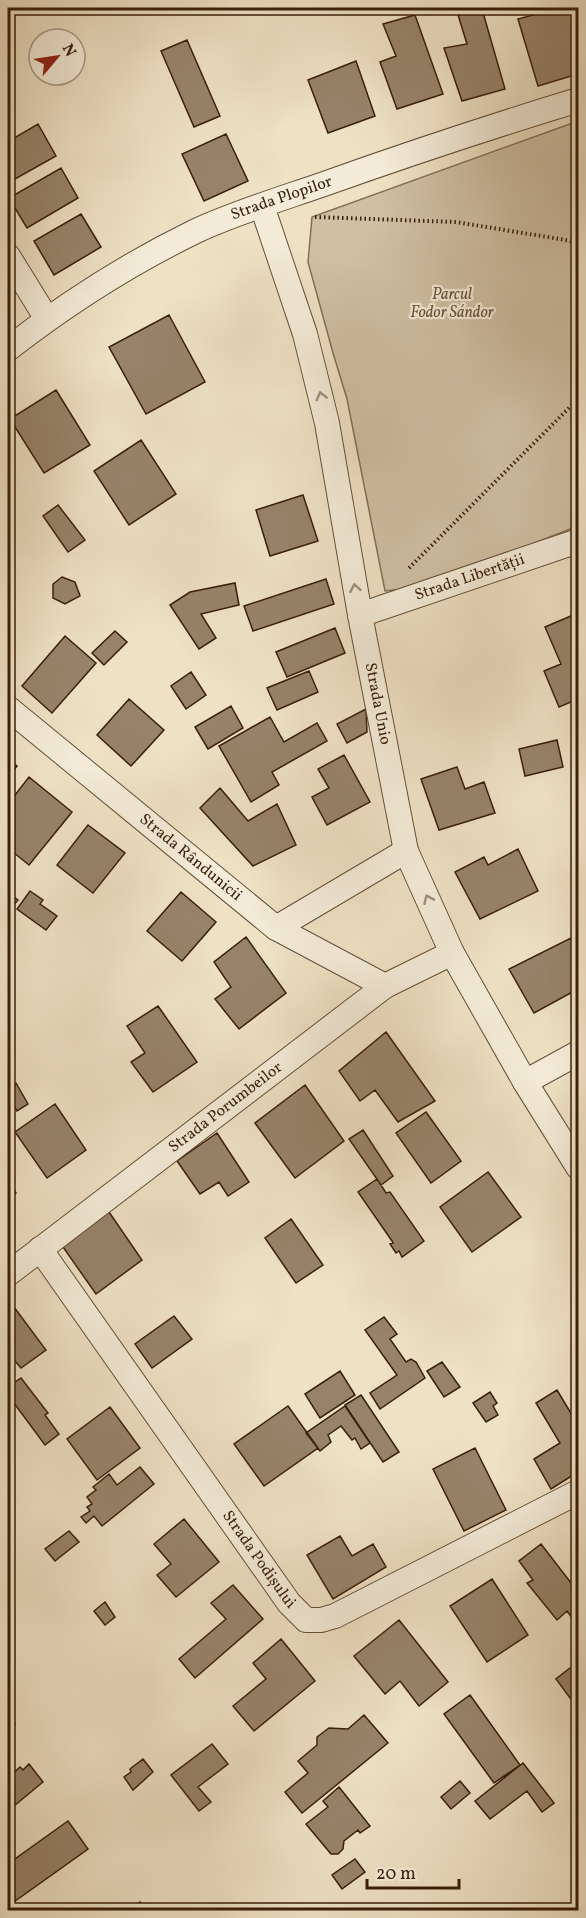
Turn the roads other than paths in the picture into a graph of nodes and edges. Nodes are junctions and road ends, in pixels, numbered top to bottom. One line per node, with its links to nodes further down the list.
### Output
1 (579, 100): 2 (street, Strada Plopilor)
2 (262, 206): 4 (street, Strada Plopilor); 7 (street, Strada Unio, one-way to 2)
3 (8, 256): 4 (street)
4 (46, 319): 5 (street, Strada Plopilor)
5 (8, 349)
6 (579, 541): 7 (street, Strada Libertății)
7 (360, 615): 9 (street, Strada Unio)
8 (8, 708): 10 (street, Strada Rândunicii)
9 (406, 850): 10 (street); 11 (street, Strada Unio, one-way to 9)
10 (276, 928): 12 (street, Strada Rândunicii)
11 (452, 953): 12 (street, Strada Porumbeilor); 14 (street, Strada Unio)
12 (385, 986): 16 (street, Strada Porumbeilor)
13 (579, 1053): 14 (street)
14 (525, 1082): 15 (street, Strada Unio)
15 (579, 1167)
16 (40, 1249): 17 (street, Strada Porumbeilor); 18 (street, Strada Podișului)
17 (8, 1274)
18 (579, 1492)

